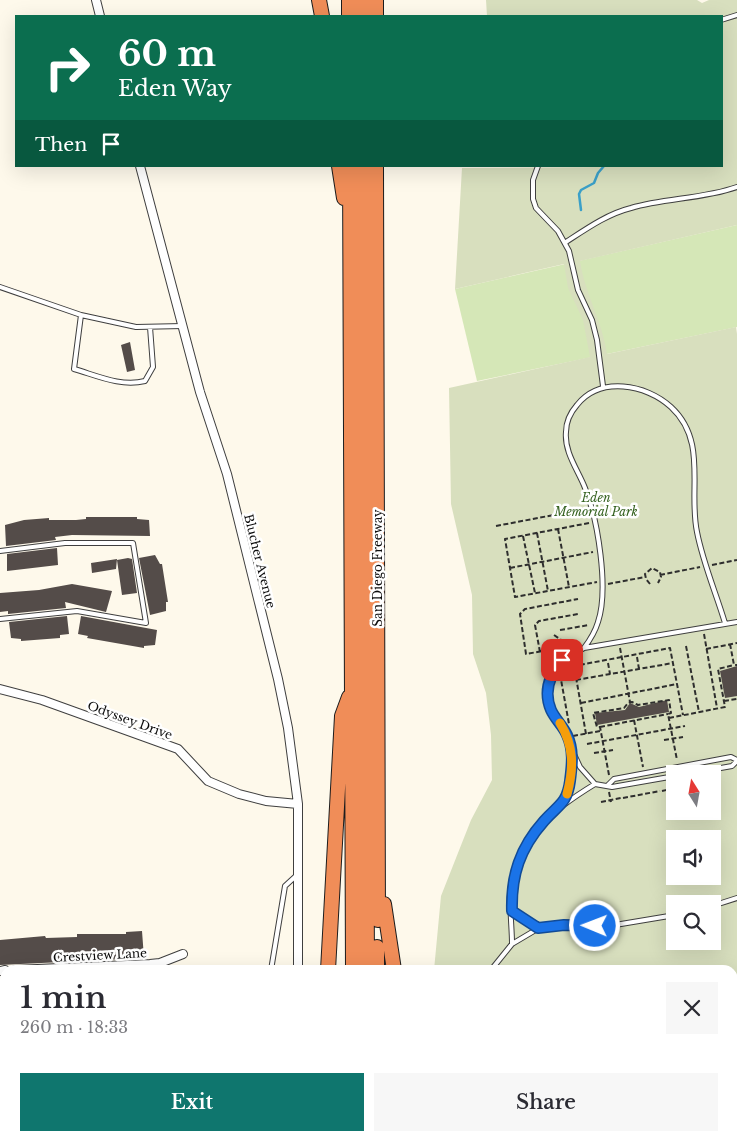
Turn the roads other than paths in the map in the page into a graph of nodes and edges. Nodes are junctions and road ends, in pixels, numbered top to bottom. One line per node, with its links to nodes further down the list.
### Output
1 (96, 0): 6 (street)
2 (319, 0): 7 (highway)
3 (349, 0): 8 (highway)
4 (362, 0): 9 (highway)
5 (376, 0): 10 (highway)
6 (100, 15)
7 (322, 15)
8 (349, 15)
9 (363, 15)
10 (376, 15)
11 (737, 15): 12 (lane)
12 (723, 19)
13 (140, 167): 24 (street, Blucher Avenue)
14 (339, 167): 21 (highway)
15 (350, 167): 21 (highway)
16 (364, 167): 56 (highway)
17 (376, 167): 42 (highway, San Diego Freeway)
18 (538, 167): 20 (lane)
19 (737, 187): 20 (lane)
20 (566, 242): 26 (lane)
21 (351, 243): 32 (highway, San Diego Freeway)
22 (0, 288): 23 (lane)
23 (81, 315): 25 (lane); 25 (lane)
24 (183, 326): 25 (lane); 41 (street, Blucher Avenue)
25 (150, 327)
26 (603, 386): 29 (lane); 31 (lane)
27 (0, 551): 28 (lane)
28 (0, 618)
29 (725, 622): 30 (lane); 31 (lane)
30 (737, 622)
31 (584, 648): 34 (lane)
32 (352, 687): 54 (highway); 55 (highway, San Diego Freeway)
33 (0, 690): 41 (street, Odyssey Drive)
34 (572, 748): 38 (lane); 40 (lane)
35 (737, 760): 36 (lane); 39 (lane)
36 (721, 768)
37 (666, 778): 39 (lane)
38 (595, 784): 39 (lane); 40 (lane)
39 (609, 784)
40 (565, 802): 46 (lane)
41 (298, 804): 43 (street, Blucher Avenue)
42 (378, 864): 57 (highway, San Diego Freeway); 58 (highway)
43 (297, 875): 52 (lane); 53 (street, Blucher Avenue)
44 (737, 898): 45 (lane)
45 (721, 903)
46 (512, 911): 48 (lane); 49 (lane)
47 (666, 916): 48 (lane)
48 (538, 928): 49 (lane)
49 (512, 944): 59 (lane)
50 (183, 954): 51 (street, Crestview Lane)
51 (128, 965)
52 (272, 965)
53 (298, 965)
54 (328, 965)
55 (353, 965)
56 (367, 965)
57 (377, 965)
58 (393, 965)
59 (495, 965)

